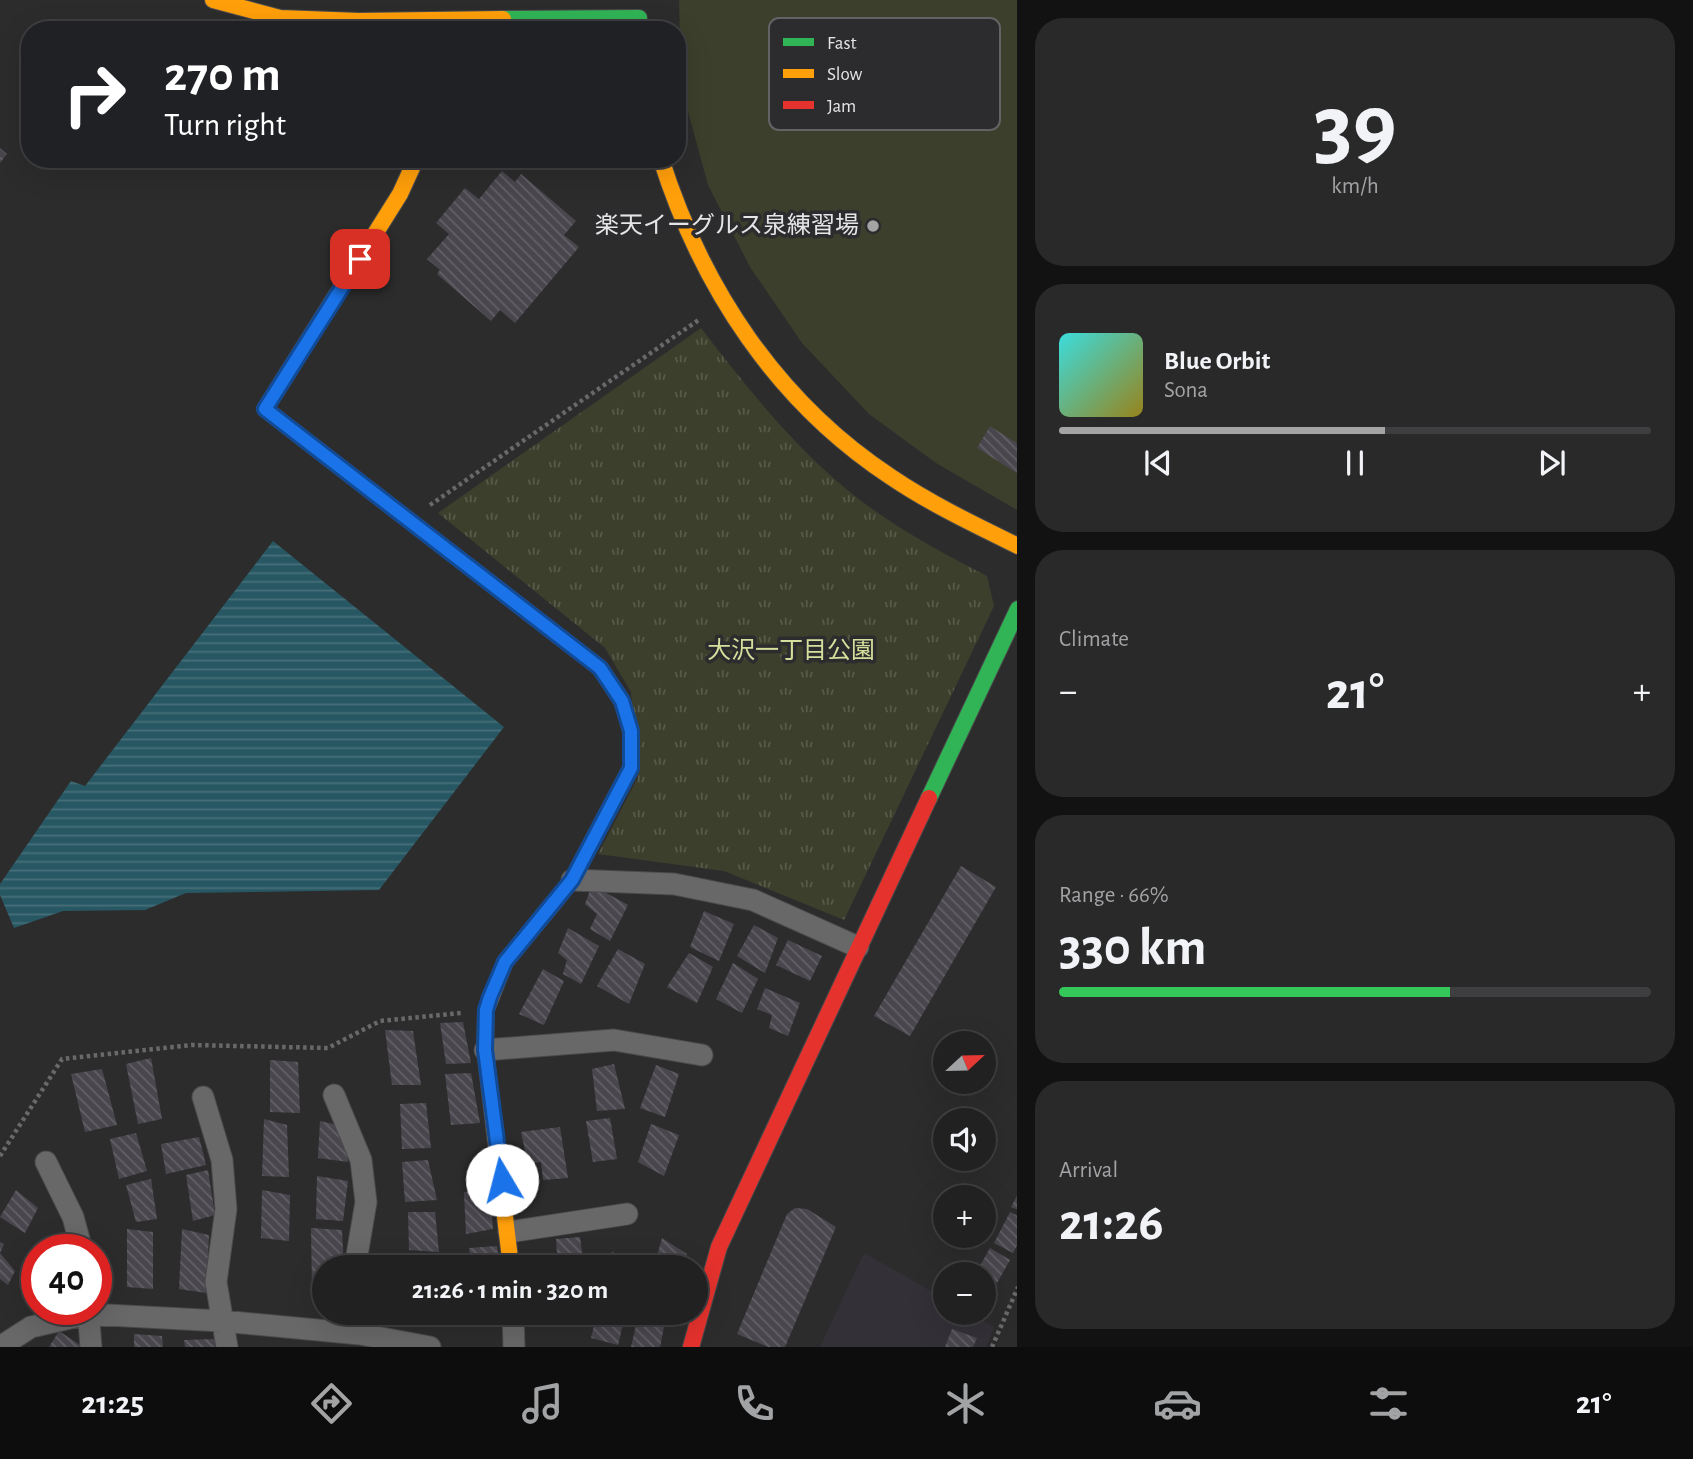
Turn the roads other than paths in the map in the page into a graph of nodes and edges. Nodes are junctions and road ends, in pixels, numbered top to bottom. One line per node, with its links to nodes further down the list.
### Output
1 (214, 0): 3 (street)
2 (639, 0): 4 (street)
3 (347, 21)
4 (639, 21)
5 (412, 168): 9 (street)
6 (664, 168): 7 (street)
7 (1017, 546)
8 (1017, 610): 10 (street)
9 (572, 880): 10 (street); 11 (street)
10 (858, 947): 32 (street)
11 (485, 1050): 12 (street); 17 (street)
12 (702, 1055)
13 (334, 1095): 19 (street)
14 (203, 1097): 22 (street)
15 (46, 1162): 18 (street)
16 (627, 1214): 17 (street)
17 (509, 1232): 20 (street)
18 (78, 1234)
19 (357, 1255)
20 (510, 1255)
21 (112, 1314): 22 (street)
22 (222, 1321): 26 (street); 29 (street)
23 (39, 1325): 27 (street)
24 (89, 1325): 28 (street)
25 (513, 1325): 31 (street)
26 (360, 1331): 30 (street)
27 (0, 1347)
28 (91, 1347)
29 (227, 1347)
30 (430, 1347)
31 (514, 1347)
32 (691, 1347)

